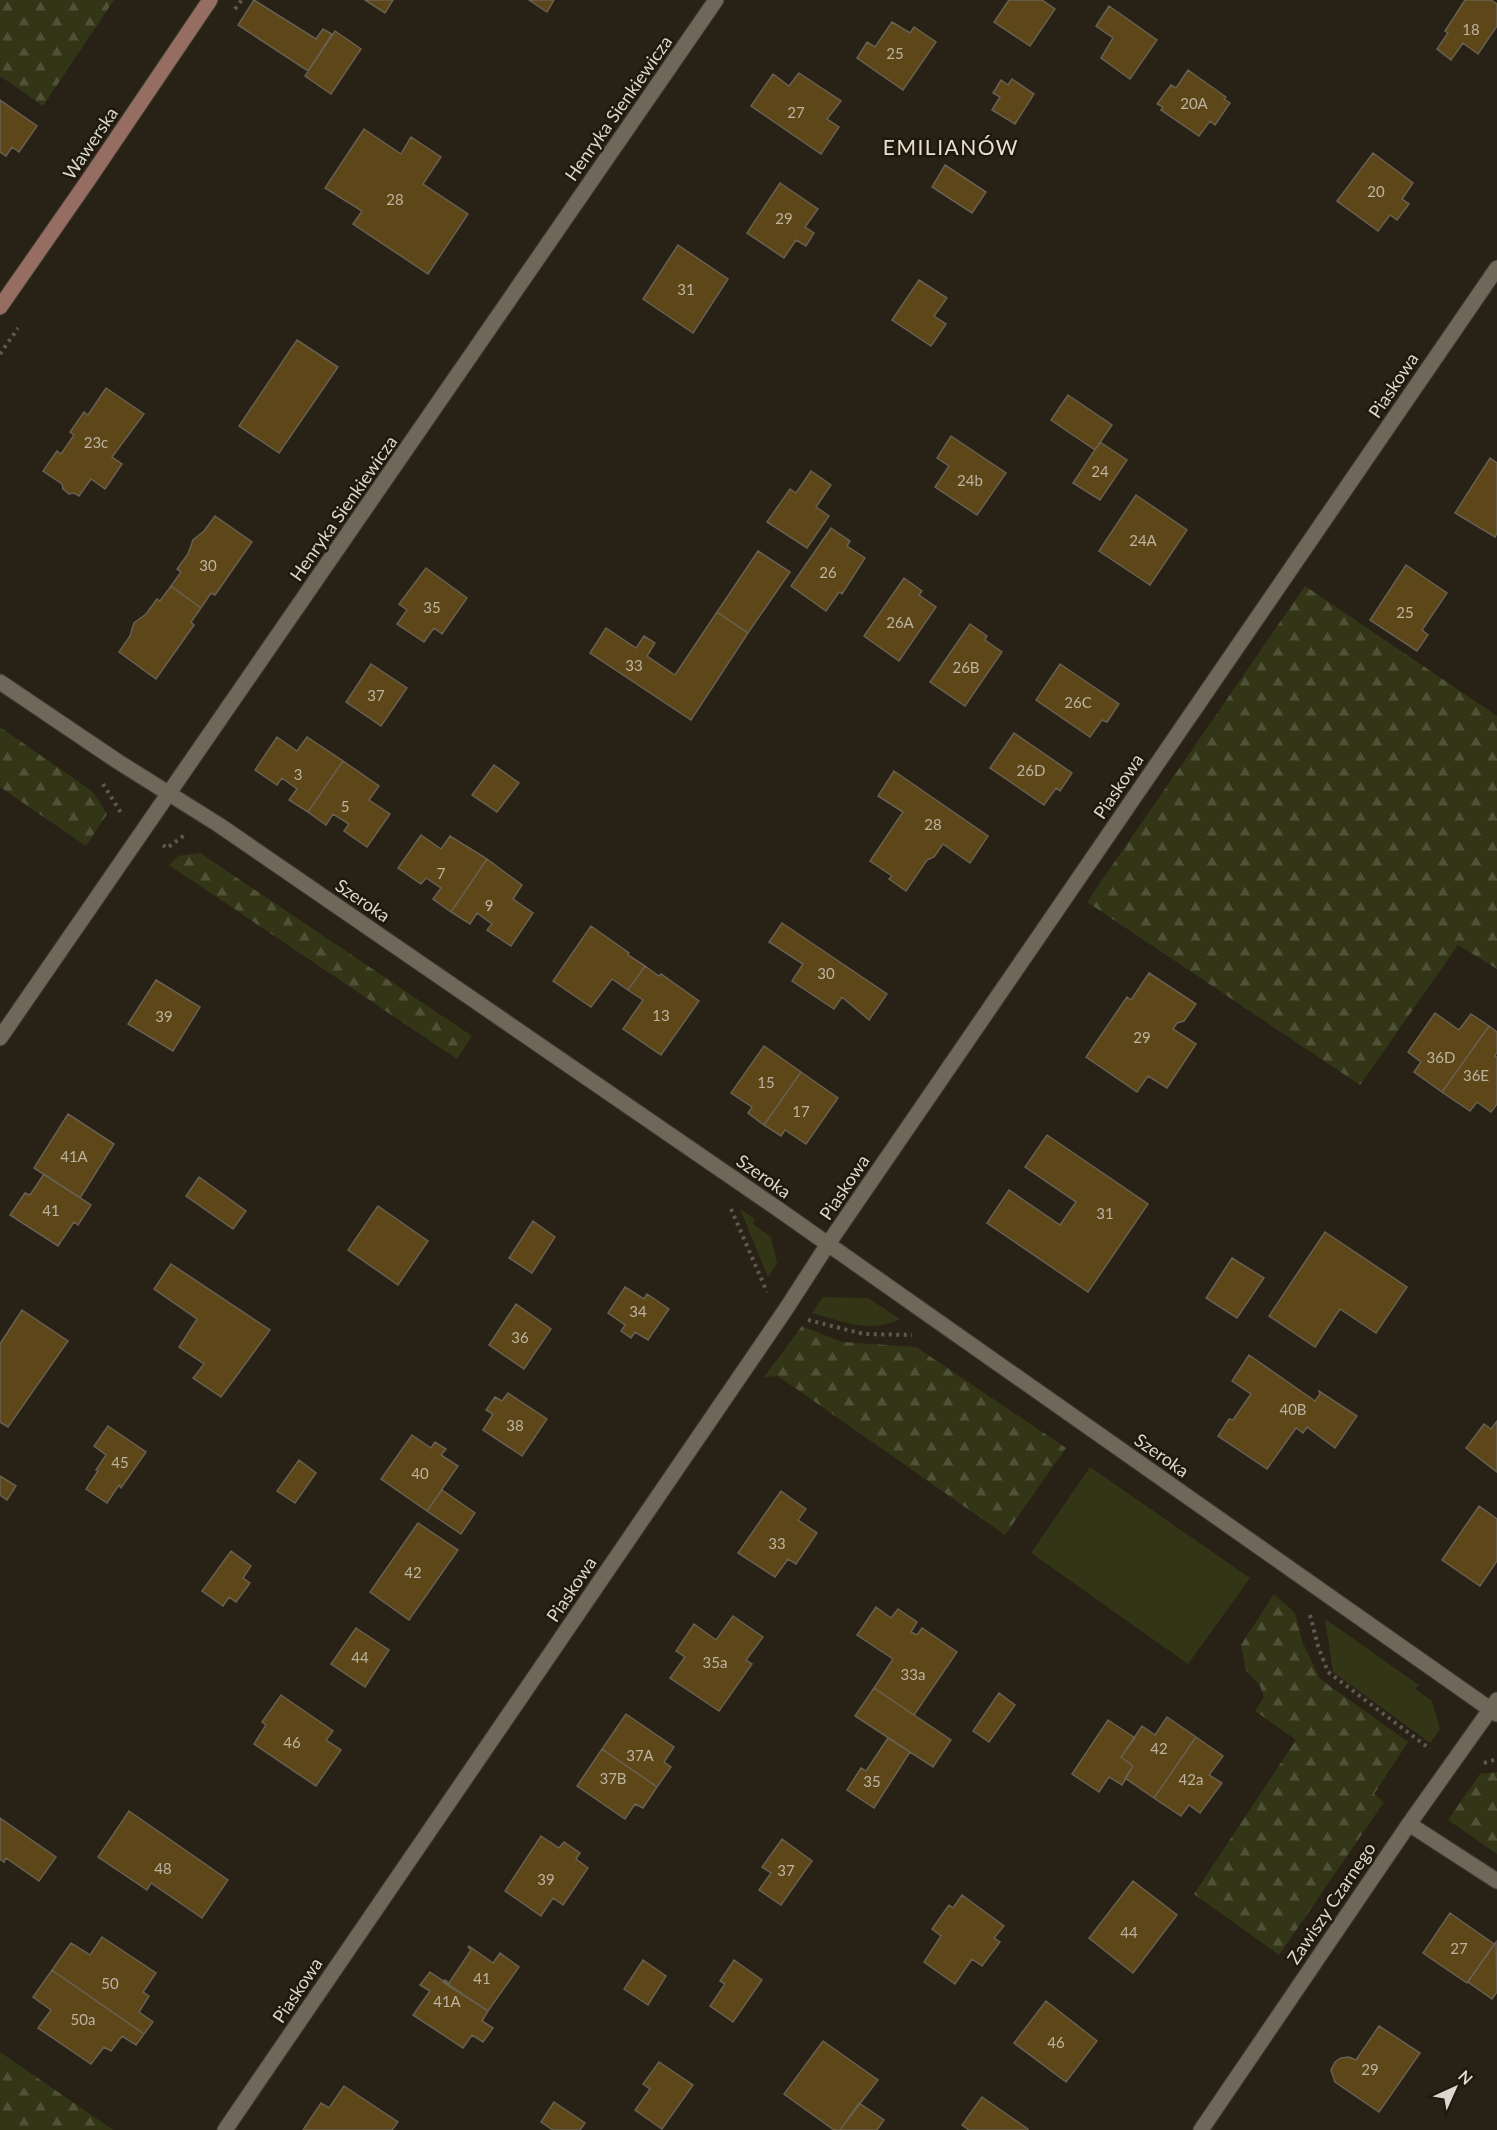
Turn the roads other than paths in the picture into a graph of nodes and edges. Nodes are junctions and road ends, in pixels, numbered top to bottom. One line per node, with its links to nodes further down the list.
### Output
1 (210, 0): 4 (street, Wawerska)
2 (716, 0): 6 (street, Henryka Sienkiewicza)
3 (1497, 268): 8 (street, Piaskowa)
4 (0, 307)
5 (0, 682): 6 (street, Szeroka)
6 (170, 793): 7 (street, Henryka Sienkiewicza); 8 (street, Szeroka)
7 (0, 1038)
8 (828, 1244): 9 (street, Szeroka); 12 (street, Piaskowa)
9 (1495, 1708): 10 (street, Zawiszy Czarnego)
10 (1409, 1824): 11 (street); 13 (street, Zawiszy Czarnego)
11 (1497, 1881)
12 (225, 2130)
13 (1201, 2130)

